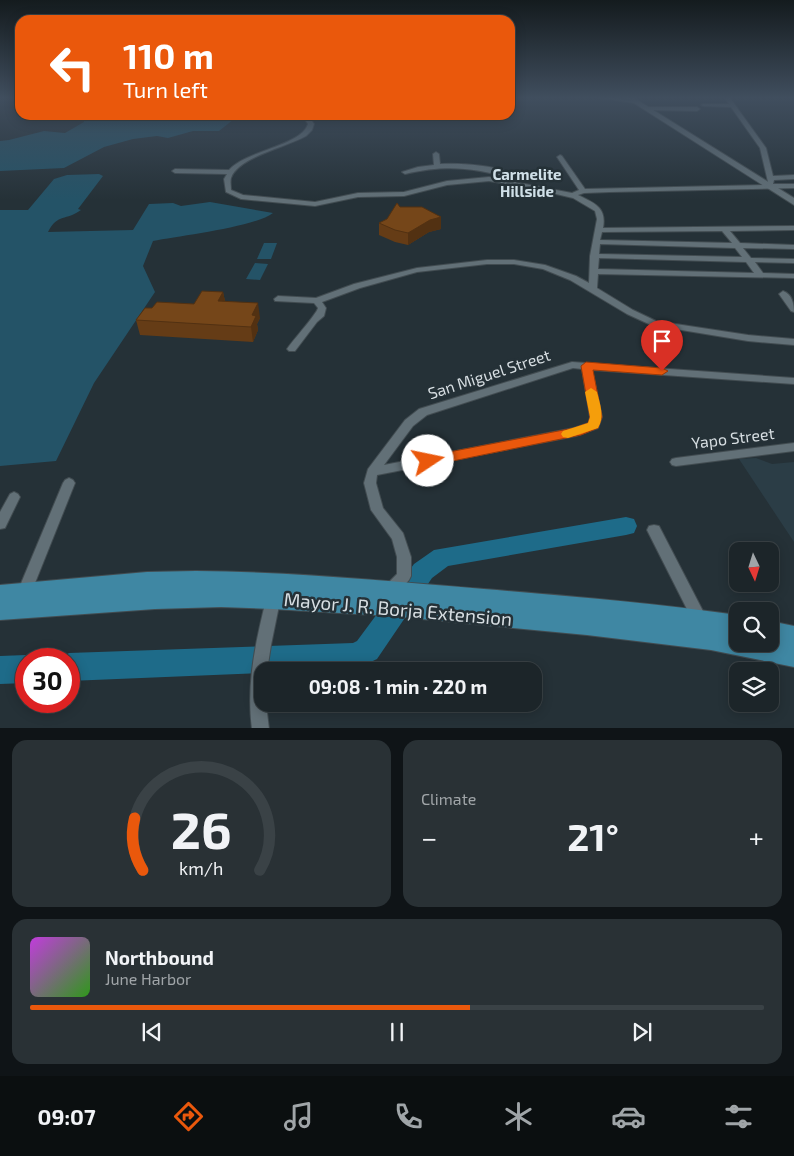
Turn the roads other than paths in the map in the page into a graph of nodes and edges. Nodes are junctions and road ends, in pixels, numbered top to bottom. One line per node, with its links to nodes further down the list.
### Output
1 (307, 132): 8 (street)
2 (685, 132): 11 (main road)
3 (751, 132): 11 (street)
4 (436, 154): 6 (street)
5 (560, 156): 14 (street)
6 (437, 166): 9 (street); 13 (street)
7 (175, 171): 8 (street)
8 (232, 172): 13 (street)
9 (405, 172)
10 (794, 177): 11 (street)
11 (770, 183): 12 (street); 14 (street); 16 (main road)
12 (794, 186)
13 (538, 187): 15 (street)
14 (583, 192): 15 (street)
15 (575, 196): 19 (street)
16 (794, 202)
17 (724, 228): 18 (street); 19 (street); 21 (street)
18 (794, 228)
19 (599, 230): 20 (street)
20 (596, 242): 21 (street); 23 (street)
21 (736, 245): 22 (street); 24 (street)
22 (794, 247)
23 (594, 256): 24 (street); 26 (street)
24 (748, 260): 25 (street); 27 (street)
25 (794, 261)
26 (594, 271): 27 (street); 29 (street)
27 (760, 275): 28 (street)
28 (794, 276)
29 (593, 289): 32 (street); 34 (street)
30 (783, 294): 33 (street)
31 (278, 299): 32 (street)
32 (317, 301): 35 (street)
33 (794, 309)
34 (794, 342)
35 (292, 349)
36 (586, 366): 37 (street, San Miguel Street); 40 (street, San Miguel Street); 40 (street)
37 (794, 381)
38 (794, 447): 39 (street, Yapo Street)
39 (676, 462)
40 (372, 472): 49 (street)
41 (69, 483): 46 (street)
42 (14, 497): 43 (street)
43 (0, 524)
44 (654, 530): 52 (street)
45 (275, 591): 48 (main road, Mayor J. R. Borja Extension); 49 (main road, Mayor J. R. Borja Extension); 57 (street)
46 (24, 594): 47 (main road, Mayor J. R. Borja Extension); 48 (main road, Mayor J. R. Borja Extension)
47 (0, 596)
48 (55, 598): 51 (main road, Mayor J. R. Borja Extension)
49 (390, 598): 50 (main road, Mayor J. R. Borja Extension)
50 (443, 603): 52 (main road, Mayor J. R. Borja Extension); 56 (main road, Mayor J. R. Borja Extension)
51 (0, 610)
52 (700, 620): 53 (main road, Mayor J. R. Borja Extension)
53 (729, 625)
54 (779, 634): 55 (main road)
55 (794, 637)
56 (794, 656)
57 (261, 728)

